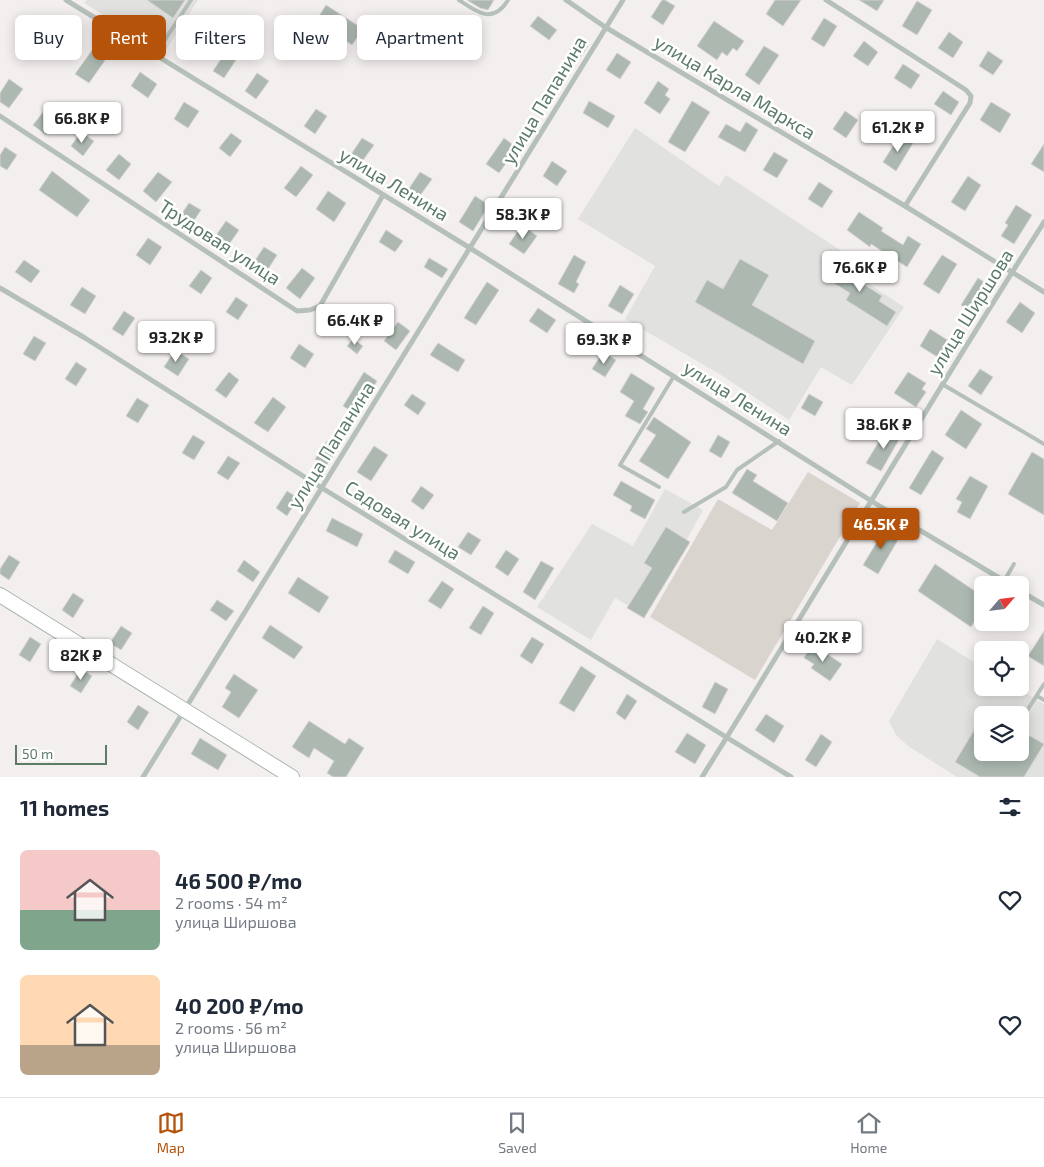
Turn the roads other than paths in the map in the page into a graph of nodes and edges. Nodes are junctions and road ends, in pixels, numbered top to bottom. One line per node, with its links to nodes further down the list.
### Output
1 (66, 0): 10 (street, улица Ленина)
2 (191, 0): 12 (lane)
3 (459, 0): 4 (lane)
4 (508, 0)
5 (566, 0): 11 (street, улица Карла Маркса)
6 (623, 0): 11 (street, улица Папанина)
7 (826, 0): 9 (street)
8 (840, 0): 9 (street)
9 (836, 6): 16 (street)
10 (92, 16)
11 (605, 27): 16 (street, улица Карла Маркса); 18 (street, улица Папанина)
12 (166, 38)
13 (163, 60): 15 (street, улица Ленина)
14 (0, 116): 15 (street, Трудовая улица)
15 (383, 195): 18 (street, улица Ленина)
16 (905, 206): 19 (street, улица Карла Маркса)
17 (1044, 222): 19 (street, улица Ширшова)
18 (470, 248): 22 (street, улица Ленина); 27 (street, улица Папанина)
19 (1012, 272): 21 (street, улица Карла Маркса); 23 (street, улица Ширшова)
20 (0, 288): 27 (street, Садовая улица)
21 (1044, 292)
22 (674, 376): 24 (street, улица Ленина); 26 (lane)
23 (942, 384): 25 (lane); 28 (street, улица Ширшова)
24 (779, 441): 28 (street, улица Ленина); 29 (lane)
25 (1044, 444)
26 (659, 487)
27 (322, 488): 40 (street, улица Папанина); 41 (street, Садовая улица)
28 (872, 502): 31 (street, улица Ленина); 41 (street, улица Ширшова)
29 (684, 512)
30 (1014, 564): 32 (lane)
31 (996, 576)
32 (1007, 576)
33 (0, 595): 40 (street)
34 (1029, 597): 35 (street)
35 (1044, 606)
36 (1044, 684): 37 (lane)
37 (1036, 696): 38 (lane); 39 (lane)
38 (1044, 700)
39 (1029, 707)
40 (184, 710): 42 (street, улица Папанина); 43 (street)
41 (726, 738): 44 (street, улица Ширшова); 45 (street, Садовая улица)
42 (143, 777)
43 (292, 777)
44 (702, 777)
45 (791, 777)

